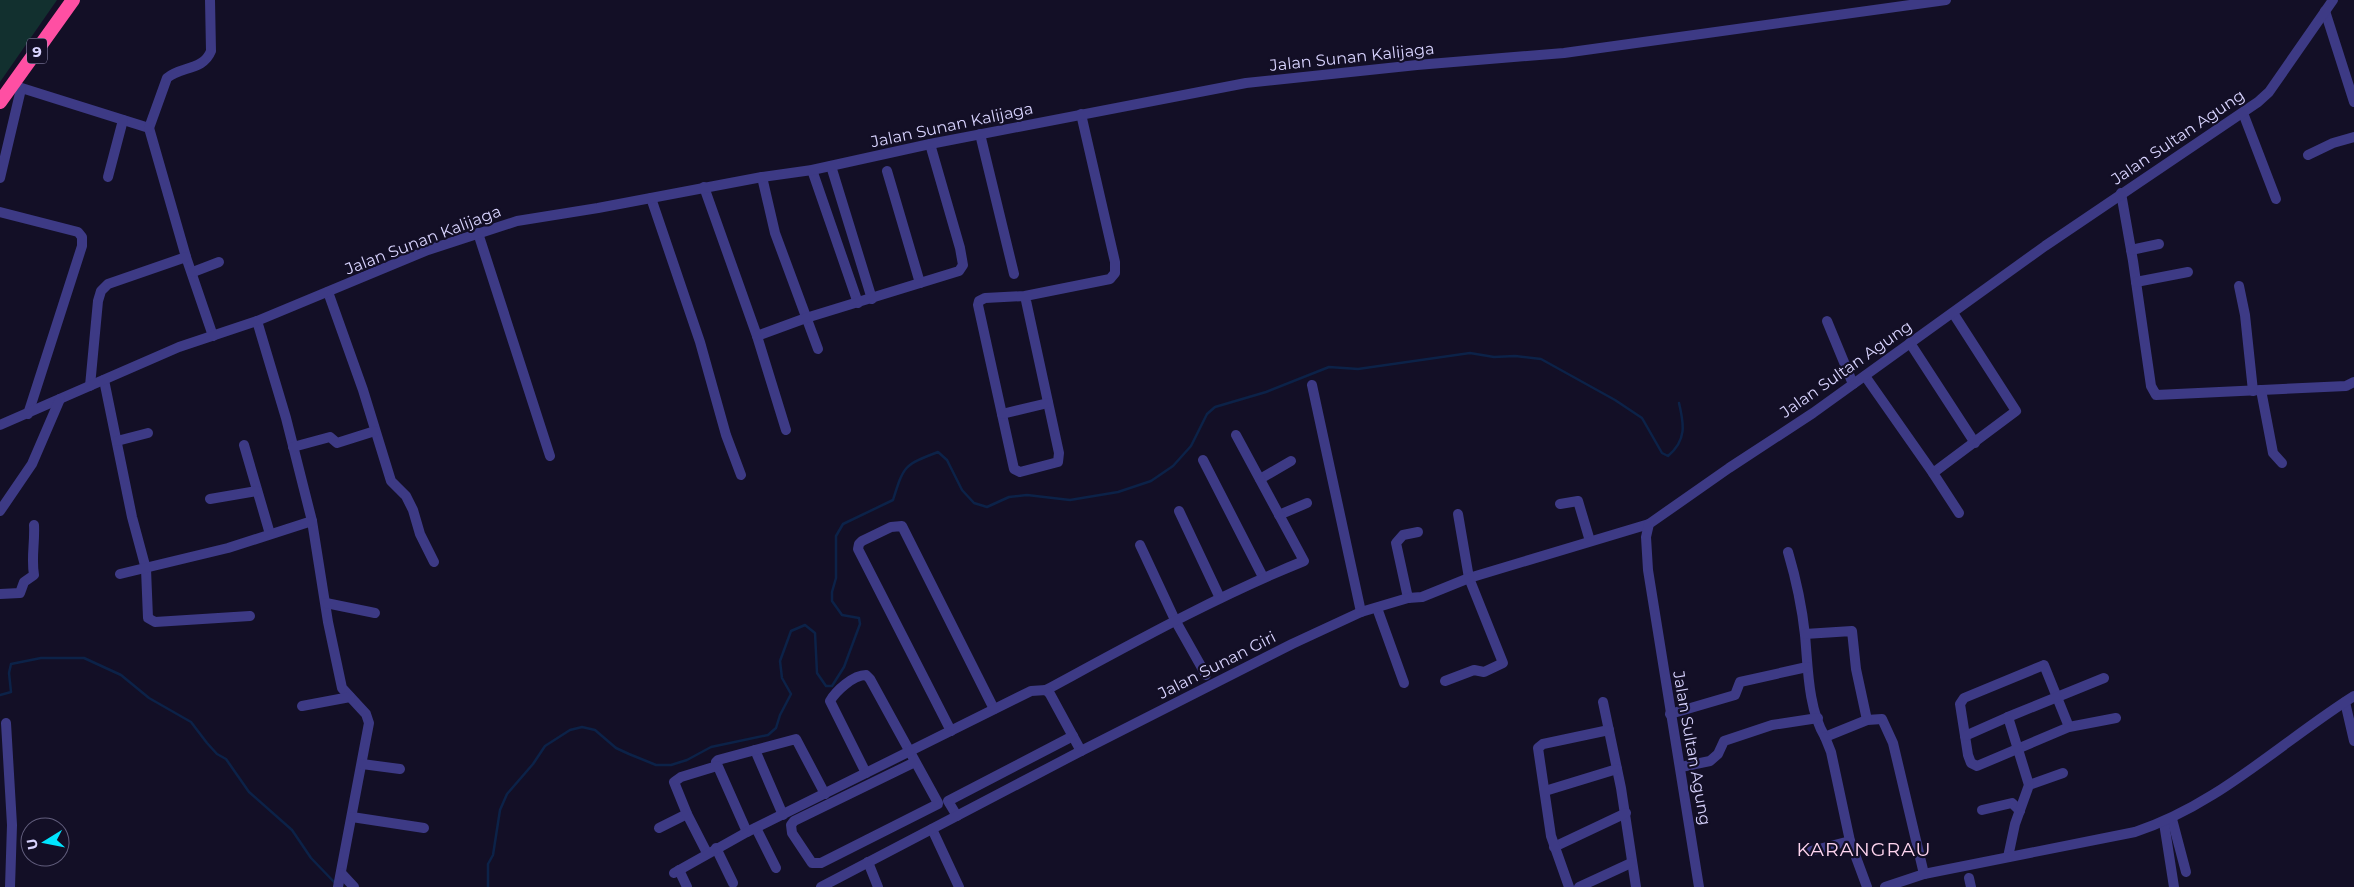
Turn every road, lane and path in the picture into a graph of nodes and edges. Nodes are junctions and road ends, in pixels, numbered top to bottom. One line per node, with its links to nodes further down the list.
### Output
1 (73, 0): 6 (highway, 9)
2 (210, 0): 12 (street)
3 (1946, 0): 10 (street, Jalan Sunan Kalijaga)
4 (2333, 0): 5 (street, Jalan Sultan Agung)
5 (2325, 11): 8 (street); 9 (street, Jalan Sultan Agung)
6 (17, 87): 7 (highway, 9); 11 (street); 22 (street)
7 (0, 102)
8 (2354, 102)
9 (2243, 113): 24 (street, Jalan Sultan Agung); 26 (street)
10 (1081, 114): 13 (street, Jalan Sunan Kalijaga); 44 (street)
11 (123, 120): 12 (street); 20 (street)
12 (149, 128): 33 (street)
13 (980, 134): 15 (street, Jalan Sunan Kalijaga); 39 (street)
14 (2354, 137): 16 (street)
15 (930, 144): 17 (street, Jalan Sunan Kalijaga); 41 (street)
16 (2308, 156)
17 (831, 166): 18 (street, Jalan Sunan Kalijaga); 28 (street)
18 (812, 170): 21 (street, Jalan Sunan Kalijaga); 29 (street)
19 (887, 171): 41 (street)
20 (108, 177)
21 (762, 177): 23 (street, Jalan Sunan Kalijaga); 48 (street)
22 (0, 178)
23 (704, 187): 25 (street, Jalan Sunan Kalijaga); 52 (street)
24 (2121, 193): 32 (street); 47 (street, Jalan Sultan Agung)
25 (651, 198): 30 (street, Jalan Sunan Kalijaga); 80 (street)
26 (2276, 198)
27 (0, 212): 64 (street)
28 (847, 218): 29 (street); 34 (street)
29 (831, 224): 36 (street)
30 (478, 233): 43 (street, Jalan Sunan Kalijaga); 75 (street)
31 (2159, 244): 32 (street)
32 (2131, 250): 40 (street)
33 (186, 257): 37 (street); 60 (street)
34 (859, 257): 36 (street); 45 (street)
35 (219, 262): 37 (street)
36 (844, 262): 46 (street)
37 (192, 272): 51 (street)
38 (2188, 272): 40 (street)
39 (1014, 274)
40 (2136, 282): 61 (street)
41 (920, 283): 45 (street)
42 (2239, 286): 61 (street)
43 (328, 292): 49 (street, Jalan Sunan Kalijaga); 68 (street)
44 (1025, 296): 63 (street); 65 (street)
45 (872, 299): 46 (street)
46 (858, 303): 48 (street)
47 (1953, 313): 53 (street, Jalan Sultan Agung); 72 (street)
48 (806, 318): 52 (street); 54 (street)
49 (257, 321): 51 (street, Jalan Sunan Kalijaga); 74 (street)
50 (1827, 321): 58 (street)
51 (213, 336): 56 (street, Jalan Sunan Kalijaga)
52 (757, 336): 67 (street)
53 (1910, 343): 55 (street, Jalan Sultan Agung); 72 (street)
54 (818, 349)
55 (1865, 376): 58 (street, Jalan Sultan Agung); 79 (street)
56 (104, 380): 60 (street, Jalan Sunan Kalijaga); 71 (street)
57 (2354, 382): 61 (street)
58 (1853, 384): 92 (street, Jalan Sultan Agung)
59 (1312, 385): 109 (street)
60 (90, 386): 62 (street, Jalan Sunan Kalijaga)
61 (2257, 391): 78 (street)
62 (60, 399): 64 (street, Jalan Sunan Kalijaga); 86 (street)
63 (1048, 403): 65 (street); 65 (street)
64 (28, 414): 66 (street, Jalan Sunan Kalijaga)
65 (1002, 414)
66 (0, 425)
67 (786, 430)
68 (375, 431): 74 (street); 99 (street)
69 (148, 433): 71 (street)
70 (1236, 435): 81 (street)
71 (117, 441): 100 (street)
72 (1975, 443): 79 (street)
73 (244, 445): 82 (street)
74 (293, 447): 91 (street)
75 (550, 456)
76 (1203, 460): 102 (street)
77 (1291, 461): 81 (street)
78 (2282, 463)
79 (1933, 473): 88 (street)
80 (742, 475)
81 (1260, 479): 90 (street)
82 (257, 491): 83 (street); 95 (street)
83 (210, 499)
84 (1307, 503): 90 (street)
85 (1560, 504): 96 (street)
86 (0, 511)
87 (1179, 511): 105 (street)
88 (1959, 513)
89 (1458, 514): 103 (street)
90 (1280, 515): 102 (street)
91 (312, 521): 95 (street); 107 (street)
92 (1649, 524): 96 (street, Jalan Sunan Giri); 127 (street, Jalan Sultan Agung)
93 (34, 526): 104 (street)
94 (1418, 532): 106 (street)
95 (270, 534): 100 (street)
96 (1590, 541): 103 (street, Jalan Sunan Giri)
97 (1140, 545): 112 (street)
98 (1788, 552): 113 (street)
99 (434, 562)
100 (146, 569): 101 (street); 111 (street)
101 (120, 574)
102 (1264, 577): 105 (street)
103 (1470, 578): 106 (street, Jalan Sunan Giri); 117 (street)
104 (0, 594)
105 (1220, 598): 112 (street)
106 (1408, 598): 108 (street, Jalan Sunan Giri)
107 (326, 603): 110 (street); 122 (street)
108 (1377, 608): 109 (street, Jalan Sunan Giri); 118 (street)
109 (1361, 612): 142 (street, Jalan Sunan Giri)
110 (374, 613)
111 (250, 616)
112 (1176, 620): 115 (street); 119 (street)
113 (1805, 634): 114 (street); 131 (street)
114 (1807, 667): 127 (street); 129 (street)
115 (1206, 675)
116 (2104, 678): 120 (street)
117 (1445, 681)
118 (1404, 683)
119 (1046, 690): 126 (street); 136 (street)
120 (2057, 696): 128 (street); 133 (street); 137 (street)
121 (2354, 696): 124 (street)
122 (350, 697): 125 (street); 145 (street)
123 (1603, 702): 134 (street)
124 (2345, 702): 139 (street); 162 (street)
125 (302, 706)
126 (994, 709): 135 (street); 135 (street)
127 (1670, 714): 147 (street, Jalan Sultan Agung)
128 (2008, 717): 137 (street); 140 (street)
129 (1818, 718): 138 (street); 147 (street)
130 (2116, 718): 133 (street)
131 (1867, 720): 138 (street); 176 (street)
132 (6, 723): 180 (street)
133 (2069, 727): 140 (street)
134 (1609, 730): 149 (street); 153 (street)
135 (951, 731): 143 (street)
136 (1073, 736): 142 (street); 160 (street)
137 (1965, 736): 140 (street)
138 (1825, 737): 167 (street)
139 (2354, 741)
140 (2018, 749): 152 (street)
141 (755, 750): 146 (street); 154 (street); 159 (street)
142 (1081, 751): 160 (street, Jalan Sunan Giri)
143 (909, 752): 144 (street); 150 (street); 150 (street)
144 (915, 762): 144 (street)
145 (362, 764): 148 (street); 161 (street)
146 (717, 766): 158 (street); 166 (street)
147 (1681, 766): 189 (street, Jalan Sultan Agung)
148 (400, 769)
149 (1617, 769): 153 (street); 157 (street)
150 (866, 773): 154 (street)
151 (2063, 773): 152 (street)
152 (2029, 785): 156 (street)
153 (1545, 791): 168 (street)
154 (825, 794): 159 (street)
155 (1982, 810): 156 (street)
156 (2020, 811): 171 (street)
157 (1626, 813): 168 (street); 173 (street)
158 (687, 814): 164 (street); 169 (street)
159 (783, 815): 166 (street)
160 (956, 816): 165 (street, Jalan Sunan Giri)
161 (352, 817): 163 (street); 178 (street)
162 (2168, 821): 171 (street); 175 (street); 192 (street)
163 (424, 828)
164 (659, 828)
165 (932, 829): 172 (street, Jalan Sunan Giri); 185 (street)
166 (752, 830): 169 (street); 174 (street)
167 (1850, 841): 170 (street); 190 (street)
168 (1554, 847): 186 (street)
169 (711, 851): 179 (street); 182 (street)
170 (1811, 851)
171 (2008, 856): 177 (street)
172 (868, 862): 183 (street, Jalan Sunan Giri); 184 (street)
173 (1632, 863): 187 (street); 188 (street)
174 (776, 868)
175 (2186, 872)
176 (1924, 874): 177 (street); 191 (street)
177 (1969, 875)
178 (340, 879): 181 (street)
179 (733, 883)
180 (10, 887)
181 (354, 887)
182 (687, 887)
183 (821, 887)
184 (878, 887)
185 (959, 887)
186 (1569, 887)
187 (1579, 887)
188 (1636, 887)
189 (1699, 887)
190 (1867, 887)
191 (1885, 887)
192 (2174, 887)

